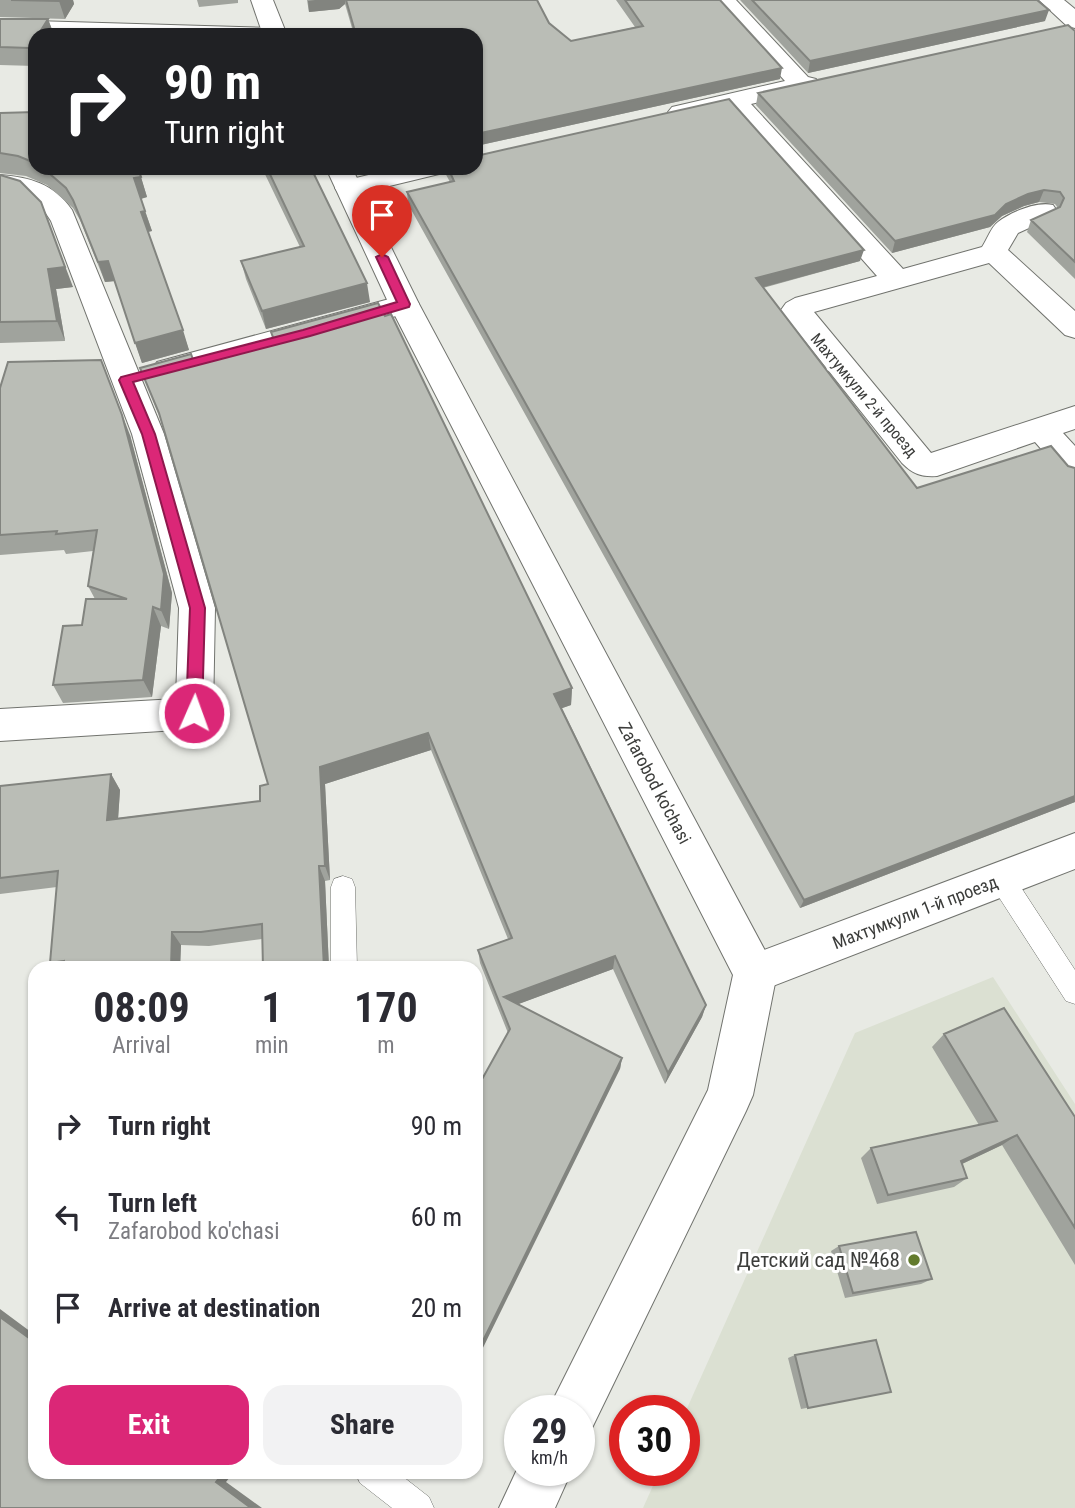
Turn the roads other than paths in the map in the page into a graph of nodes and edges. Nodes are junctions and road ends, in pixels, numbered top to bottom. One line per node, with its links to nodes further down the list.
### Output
1 (262, 0): 7 (street)
2 (723, 0): 10 (street)
3 (1050, 0): 4 (street)
4 (1075, 22): 8 (street)
5 (0, 27): 6 (street)
6 (34, 28)
7 (272, 28)
8 (1048, 30)
9 (830, 79): 10 (street)
10 (802, 85): 11 (street)
11 (735, 101): 12 (street); 18 (street)
12 (653, 118)
13 (370, 175): 14 (street)
14 (344, 178): 19 (street, Zafarobod ko'chasi)
15 (0, 183): 21 (street)
16 (1043, 211): 17 (street)
17 (993, 253): 18 (street, Махтумкули 2-й проезд); 20 (street)
18 (897, 280): 23 (street, Махтумкули 2-й проезд)
19 (404, 304): 21 (street); 30 (street, Zafarobod ko'chasi)
20 (1075, 328)
21 (125, 380): 25 (street)
22 (1075, 417): 23 (street, Махтумкули 2-й проезд)
23 (1040, 428): 24 (street)
24 (1075, 467)
25 (0, 725)
26 (1075, 851): 27 (street, Махтумкули 1-й проезд)
27 (1002, 880): 30 (street, Махтумкули 1-й проезд); 31 (lane)
28 (343, 887): 29 (lane)
29 (344, 961)
30 (755, 973): 32 (street)
31 (1075, 992)
32 (581, 1395)
33 (380, 1479): 35 (lane)
34 (537, 1486): 36 (street)
35 (418, 1508)
36 (526, 1508)

